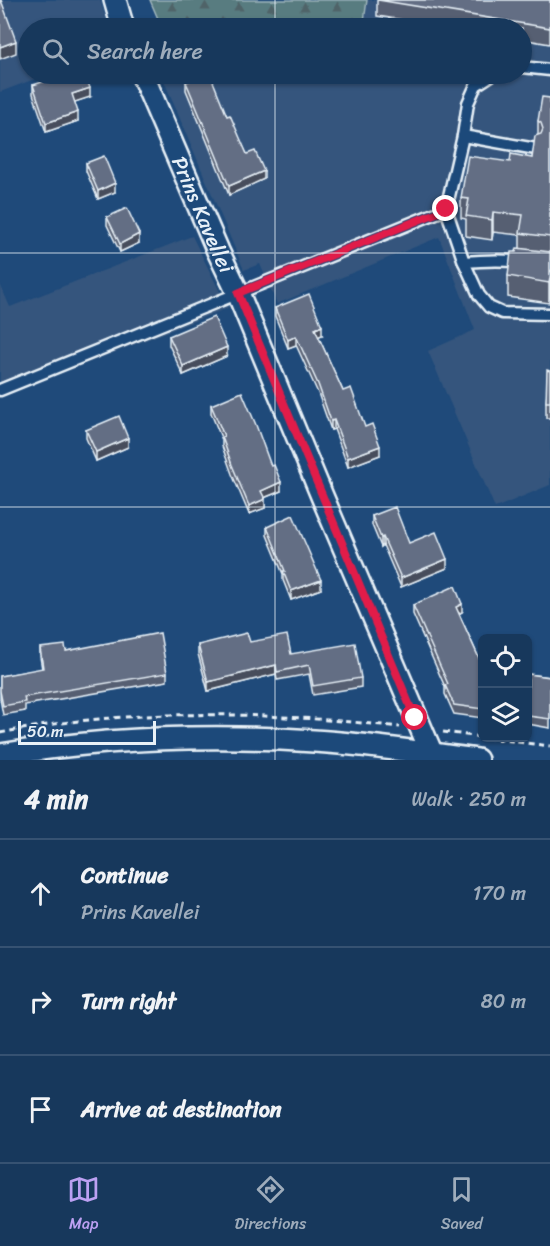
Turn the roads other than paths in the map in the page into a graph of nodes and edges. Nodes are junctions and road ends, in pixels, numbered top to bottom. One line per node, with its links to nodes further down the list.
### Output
1 (116, 0): 2 (street)
2 (120, 18)
3 (532, 68): 4 (lane)
4 (550, 70)
5 (146, 84): 12 (street, Prins Kavellei)
6 (478, 84): 7 (lane)
7 (463, 136): 8 (lane); 9 (lane)
8 (536, 149)
9 (446, 209): 10 (lane); 12 (lane)
10 (464, 262): 11 (lane); 13 (lane)
11 (550, 266)
12 (238, 293): 14 (lane); 16 (street, Prins Kavellei)
13 (550, 314)
14 (0, 390)
15 (0, 755): 16 (street)
16 (432, 757): 17 (street)
17 (477, 760)

